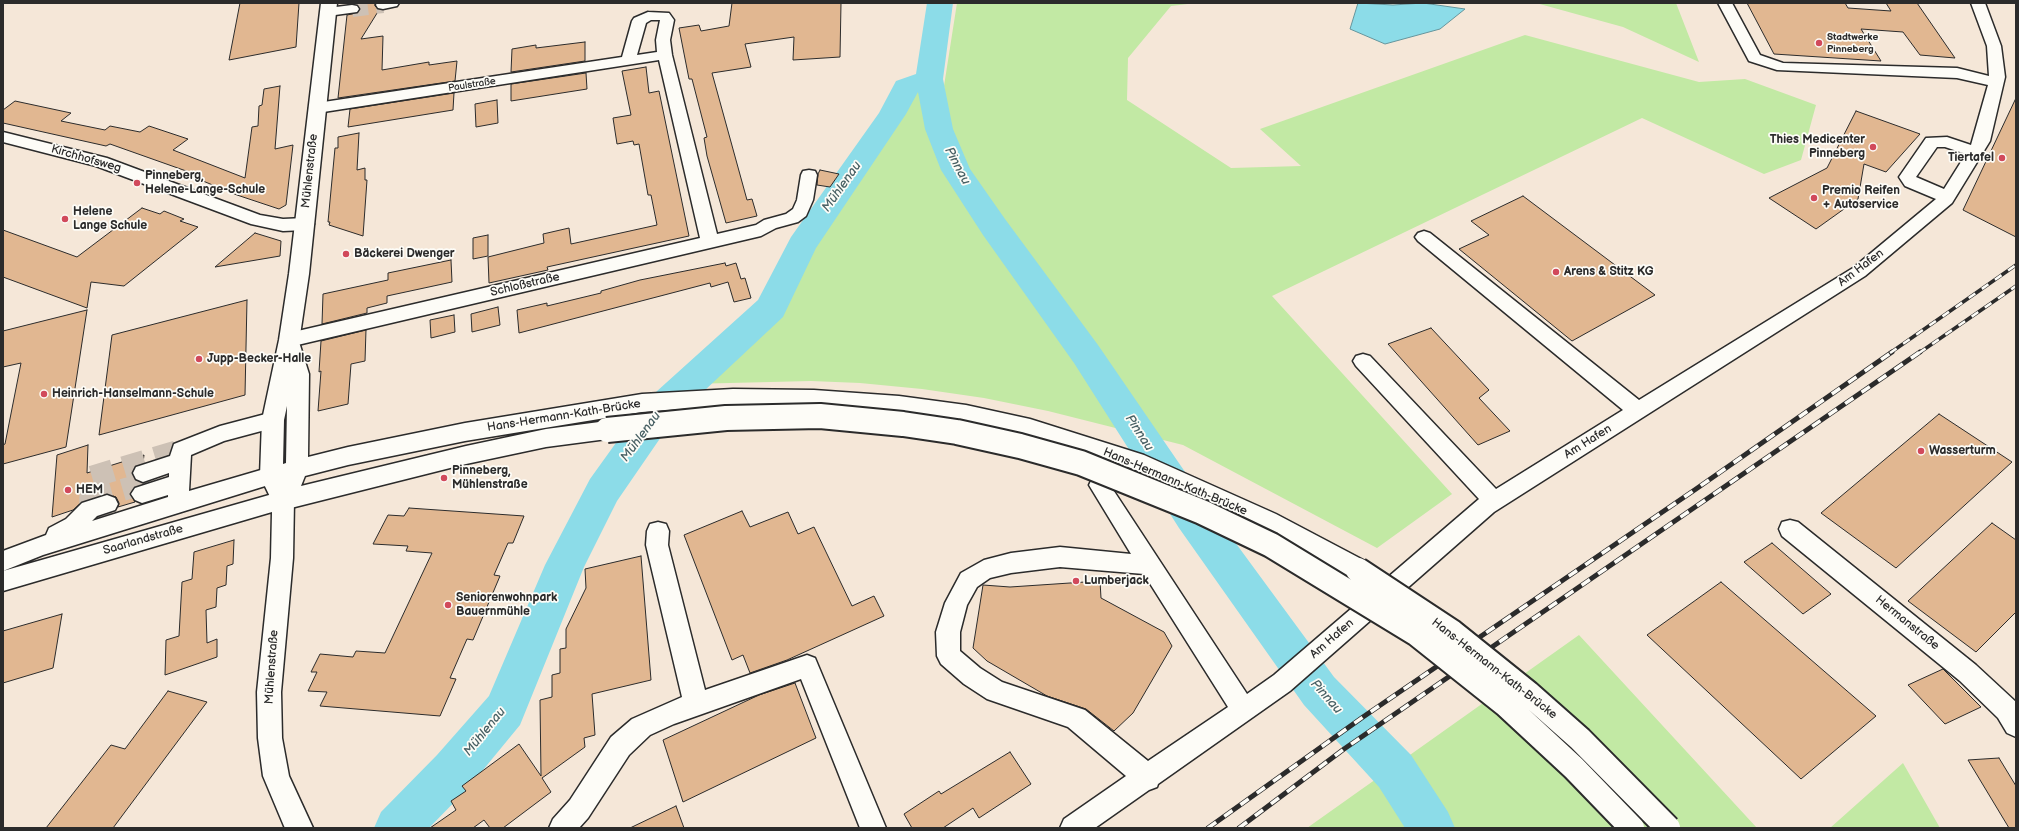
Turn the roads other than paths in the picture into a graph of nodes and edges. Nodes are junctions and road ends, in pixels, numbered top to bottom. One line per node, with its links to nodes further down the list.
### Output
1 (1725, 3): 7 (street)
2 (1978, 3): 7 (street, Am Hafen)
3 (328, 8): 4 (street); 8 (main road, Mühlenstraße)
4 (352, 9)
5 (665, 55): 6 (street, Paulstraße); 6 (street); 15 (street)
6 (628, 61): 8 (street, Paulstraße)
7 (1996, 82): 10 (street, Am Hafen)
8 (317, 108): 13 (main road, Mühlenstraße)
9 (3, 137): 13 (street, Kirchhofsweg)
10 (1975, 152): 12 (street, Am Hafen); 12 (street)
11 (809, 175): 15 (street, Schloßstraße)
12 (1947, 198): 18 (street, Am Hafen)
13 (305, 224): 16 (main road, Mühlenstraße)
14 (1424, 237): 18 (street)
15 (710, 242): 16 (street, Schloßstraße)
16 (289, 340): 20 (main road, Mühlenstraße); 21 (main road, Mühlenstraße)
17 (1363, 361): 27 (street)
18 (1638, 410): 27 (street, Am Hafen)
19 (607, 419): 21 (main road, Hans-Hermann-Kath-Brücke); 26 (main road, Hans-Hermann-Kath-Brücke); 44 (main road, Hans-Hermann-Kath-Brücke, bridge); 45 (main road, Hans-Hermann-Kath-Brücke, bridge)
20 (273, 420): 22 (street); 23 (main road, Mühlenstraße)
21 (297, 469): 23 (main road, Hans-Hermann-Kath-Brücke); 26 (main road, Mühlenstraße)
22 (180, 472): 24 (street); 28 (street)
23 (271, 476): 26 (main road, Mühlenstraße); 28 (street, Saarlandstraße)
24 (143, 483)
25 (1099, 485): 34 (street)
26 (283, 500): 35 (street, Saarlandstraße); 40 (street, Mühlenstraße)
27 (1494, 501): 37 (street, Am Hafen)
28 (178, 503): 32 (street, Saarlandstraße)
29 (107, 504): 32 (street)
30 (1790, 529): 38 (street, Hermanstraße)
31 (658, 531): 36 (street)
32 (39, 547): 33 (street, Saarlandstraße)
33 (3, 561)
34 (1151, 565): 37 (street); 39 (street)
35 (3, 581)
36 (696, 704): 41 (street); 42 (street)
37 (1244, 711): 39 (street, Am Hafen)
38 (2016, 725)
39 (1148, 778): 43 (street, Am Hafen)
40 (300, 828)
41 (562, 828)
42 (873, 828)
43 (1073, 828)
44 (1632, 828)
45 (1668, 828)

